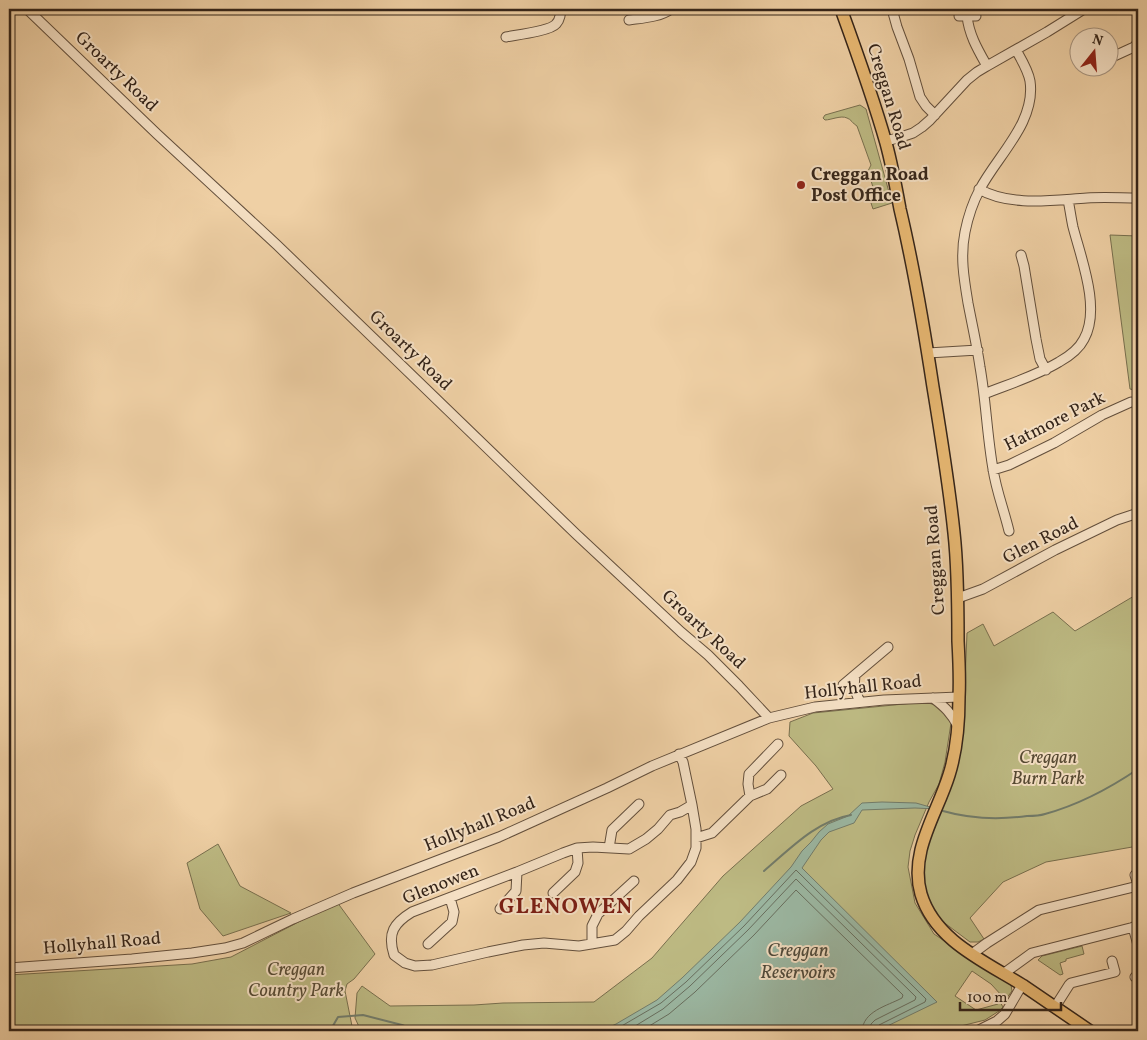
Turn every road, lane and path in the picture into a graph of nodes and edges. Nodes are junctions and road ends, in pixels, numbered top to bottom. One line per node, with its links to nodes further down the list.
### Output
1 (27, 9): 35 (street, Groarty Road)
2 (560, 9): 9 (street)
3 (671, 9): 8 (street)
4 (841, 9): 15 (main road, Creggan Road)
5 (892, 9): 14 (street)
6 (1078, 10): 11 (street)
7 (967, 16): 13 (street)
8 (629, 20)
9 (506, 37)
10 (1138, 44): 12 (street)
11 (1016, 50): 13 (street); 16 (street, Hatmore Park)
12 (1120, 53)
13 (987, 66): 14 (street)
14 (935, 115): 15 (street)
15 (885, 141): 21 (main road, Creggan Road)
16 (979, 189): 18 (street); 20 (street, Hatmore Park)
17 (1138, 198): 18 (street)
18 (1068, 200): 22 (street)
19 (1021, 255): 22 (street)
20 (978, 350): 21 (street); 23 (street, Hatmore Park)
21 (928, 353): 28 (main road, Creggan Road)
22 (1046, 370): 23 (street)
23 (984, 394): 25 (street, Hatmore Park)
24 (1131, 402): 25 (street, Hatmore Park)
25 (993, 470): 27 (street, Hatmore Park)
26 (1138, 513): 28 (street, Glen Road)
27 (1009, 531)
28 (958, 598): 32 (main road, Creggan Road)
29 (888, 647): 30 (street)
30 (855, 675): 31 (street); 34 (street)
31 (843, 685)
32 (959, 697): 33 (street, Hollyhall Road); 36 (main road, Creggan Road)
33 (933, 698): 34 (street, Hollyhall Road); 36 (street)
34 (860, 702): 35 (street, Hollyhall Road)
35 (769, 718): 38 (street, Hollyhall Road)
36 (958, 726): 57 (main road, Creggan Road)
37 (778, 744): 40 (street)
38 (679, 754): 42 (street, Glenowen); 59 (street, Hollyhall Road)
39 (780, 775): 40 (street)
40 (750, 796): 43 (street)
41 (639, 804): 45 (street)
42 (692, 805): 43 (street, Glenowen); 45 (street, Glenowen)
43 (696, 838): 55 (street, Glenowen)
44 (577, 848): 45 (street, Glenowen); 46 (street, Glenowen); 50 (street)
45 (609, 848)
46 (517, 872): 51 (street, Glenowen); 52 (street)
47 (1135, 875): 49 (street)
48 (634, 881): 55 (street)
49 (1138, 886): 57 (street)
50 (553, 893)
51 (450, 898): 54 (street); 55 (street, Glenowen)
52 (500, 908)
53 (1136, 926): 56 (street); 60 (street)
54 (428, 944)
55 (592, 944)
56 (1138, 945)
57 (972, 954): 60 (main road, Creggan Road)
58 (1112, 961): 62 (street)
59 (9, 968)
60 (1003, 974): 61 (main road, Creggan Road)
61 (1022, 985): 62 (main road, Creggan Road); 63 (street)
62 (1055, 1007): 64 (main road, Creggan Road)
63 (977, 1031)
64 (1090, 1031)

